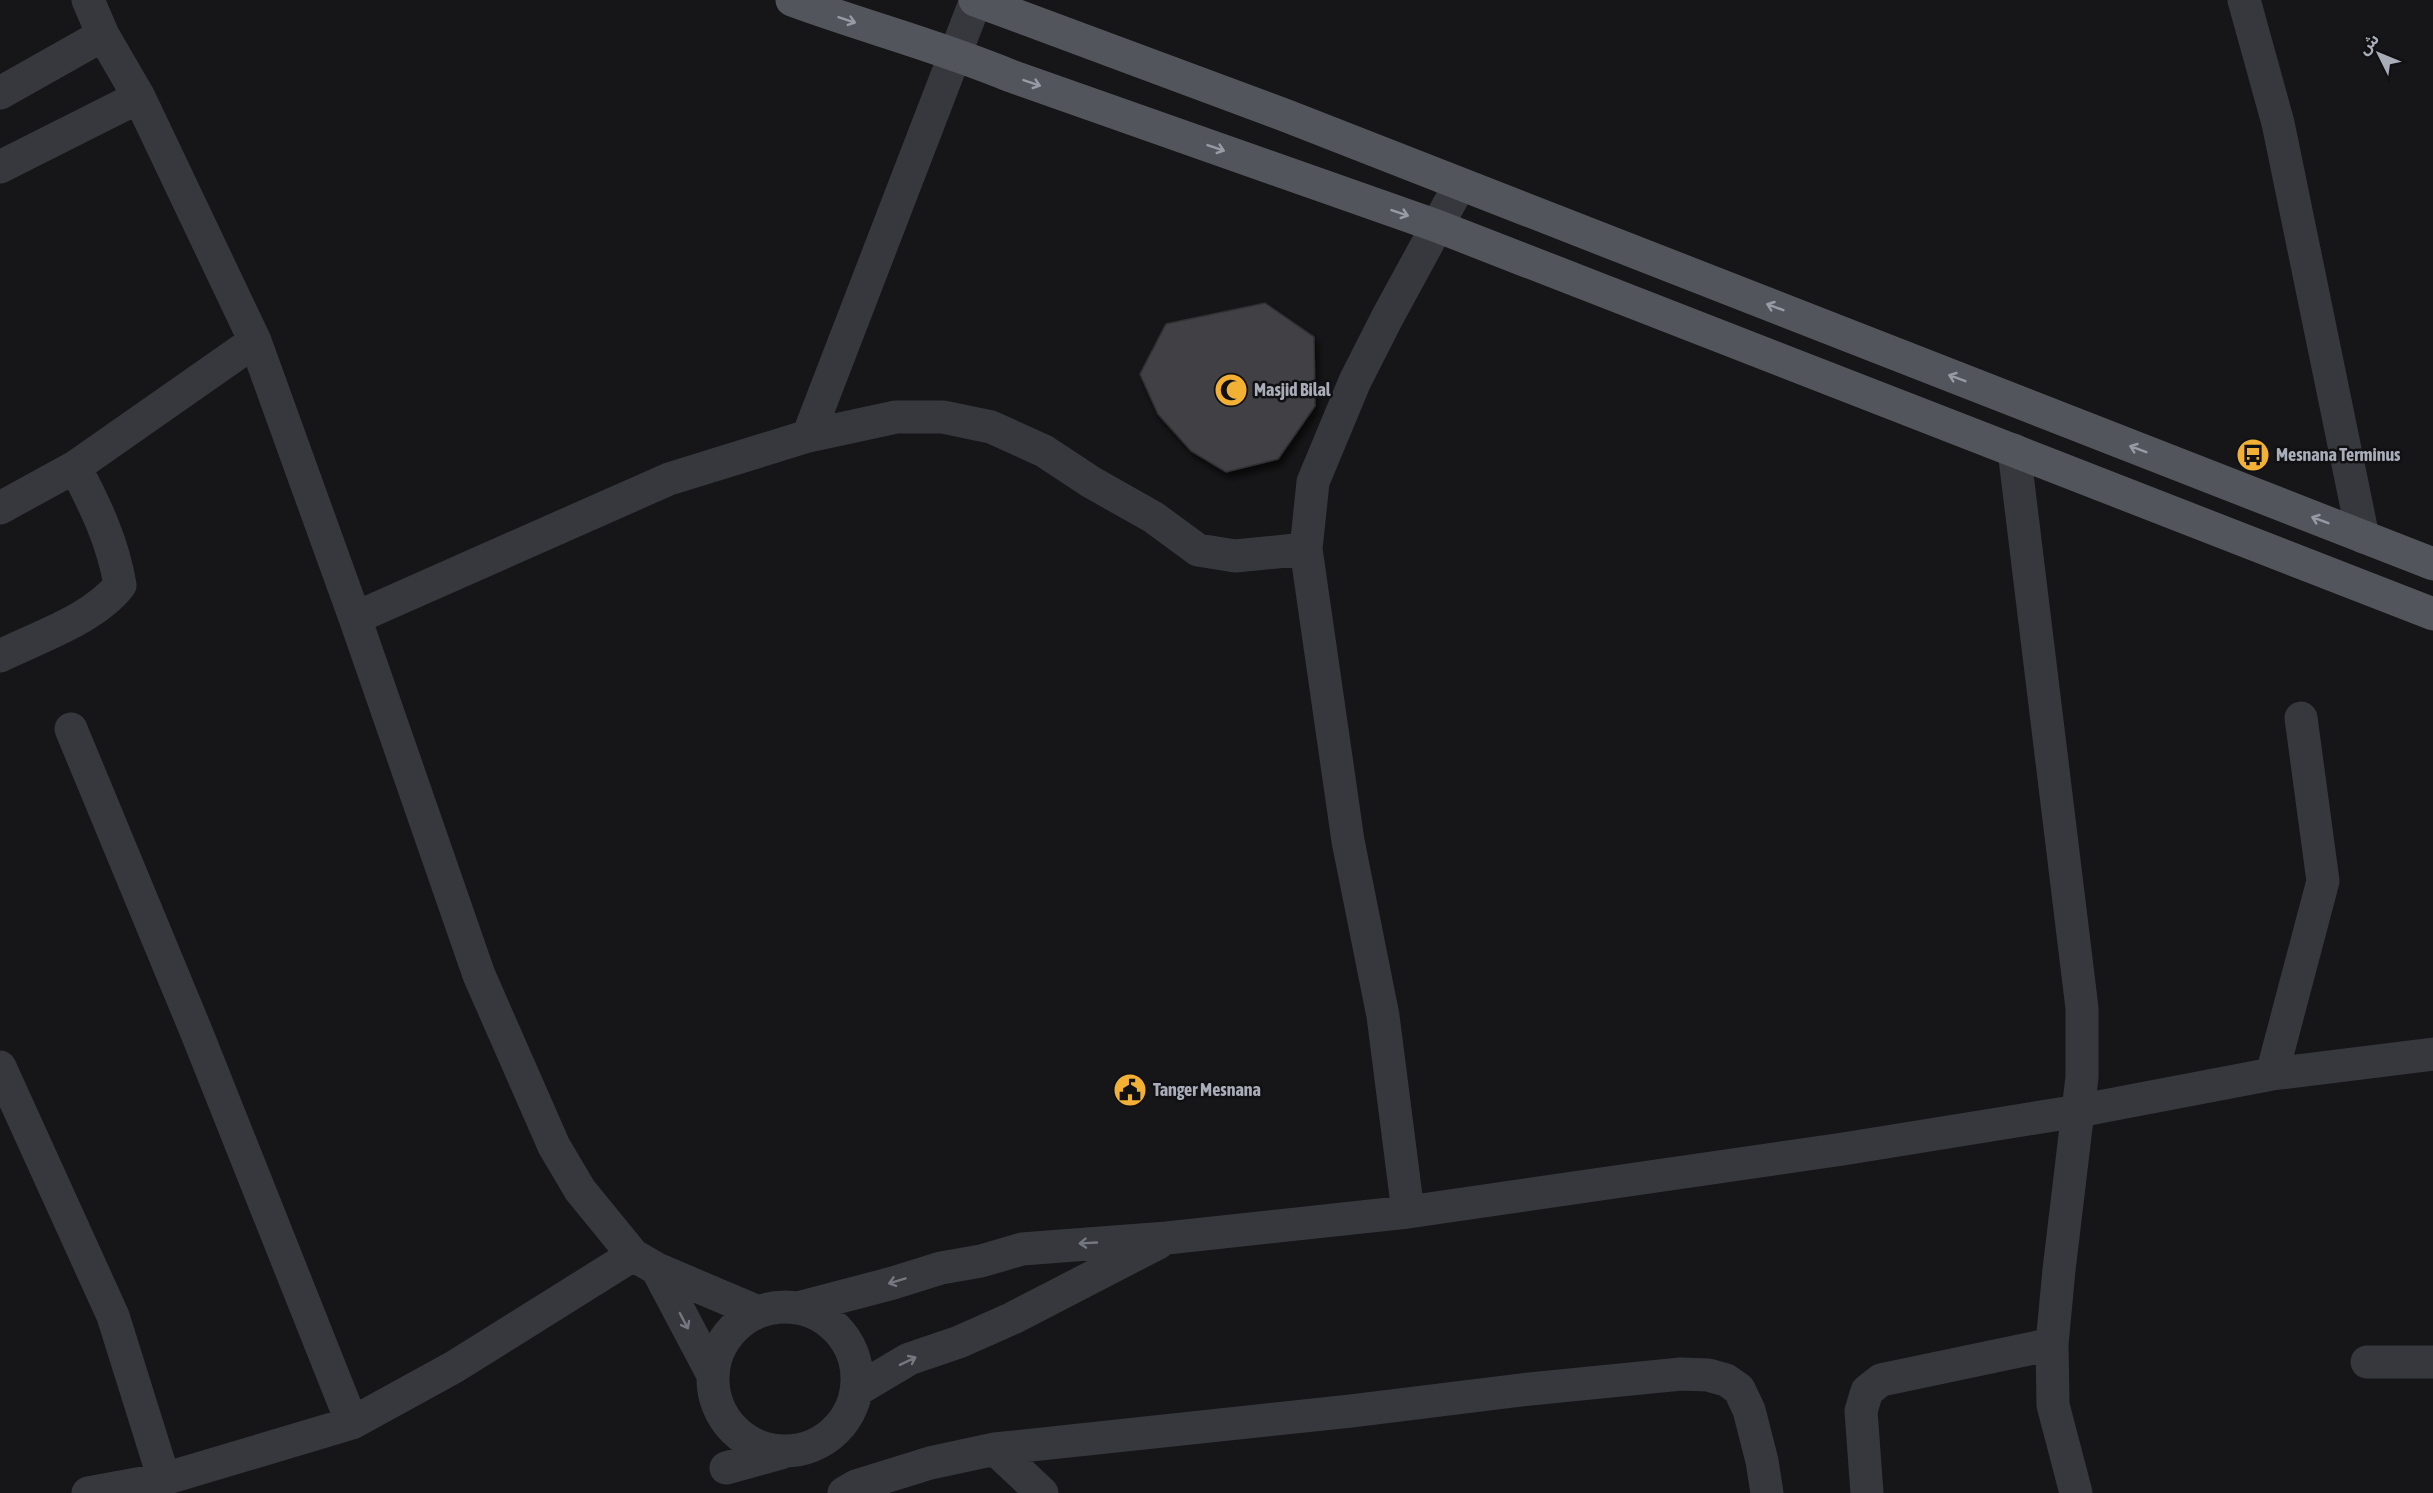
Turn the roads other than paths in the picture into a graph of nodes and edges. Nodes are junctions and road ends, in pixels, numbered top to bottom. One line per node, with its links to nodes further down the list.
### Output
1 (88, 0): 5 (street)
2 (792, 0): 6 (main road, one-way to 6)
3 (975, 0): 6 (street); 10 (main road)
4 (2244, 0): 17 (street)
5 (103, 35): 7 (street); 8 (street)
6 (956, 53): 11 (main road, one-way to 11); 13 (street)
7 (0, 93)
8 (139, 98): 9 (street); 12 (street)
9 (0, 167)
10 (1460, 184): 11 (street); 17 (main road, one-way to 10)
11 (1437, 226): 14 (main road); 18 (street)
12 (255, 341): 15 (street); 21 (street)
13 (808, 436): 18 (street); 21 (street)
14 (2014, 450): 20 (main road); 28 (street)
15 (75, 467): 16 (street); 22 (street)
16 (0, 508)
17 (2363, 537): 19 (main road)
18 (1306, 549): 29 (street)
19 (2433, 564)
20 (2433, 614)
21 (355, 618): 31 (street)
22 (0, 656)
23 (2301, 718): 27 (street)
24 (71, 729): 39 (street)
25 (2433, 1054): 27 (street)
26 (0, 1067): 43 (street)
27 (2272, 1074): 28 (street)
28 (2078, 1111): 29 (street); 34 (street)
29 (1408, 1212): 30 (street)
30 (1167, 1238): 32 (street, one-way to 32); 38 (street, one-way to 30)
31 (645, 1262): 33 (street); 37 (street, one-way to 37); 39 (street)
32 (798, 1308): 33 (street); 38 (street)
33 (758, 1312): 37 (street)
34 (2052, 1344): 49 (street); 50 (street)
35 (2367, 1362): 36 (street)
36 (2433, 1362)
37 (713, 1375): 40 (street)
38 (857, 1390): 42 (street)
39 (351, 1423): 43 (street)
40 (743, 1438): 42 (street); 44 (street)
41 (995, 1449): 46 (street); 47 (street); 48 (street)
42 (784, 1452): 44 (street)
43 (164, 1479): 45 (street)
44 (725, 1485)
45 (88, 1493)
46 (844, 1493)
47 (1042, 1493)
48 (1767, 1493)
49 (1867, 1493)
50 (2076, 1493)

